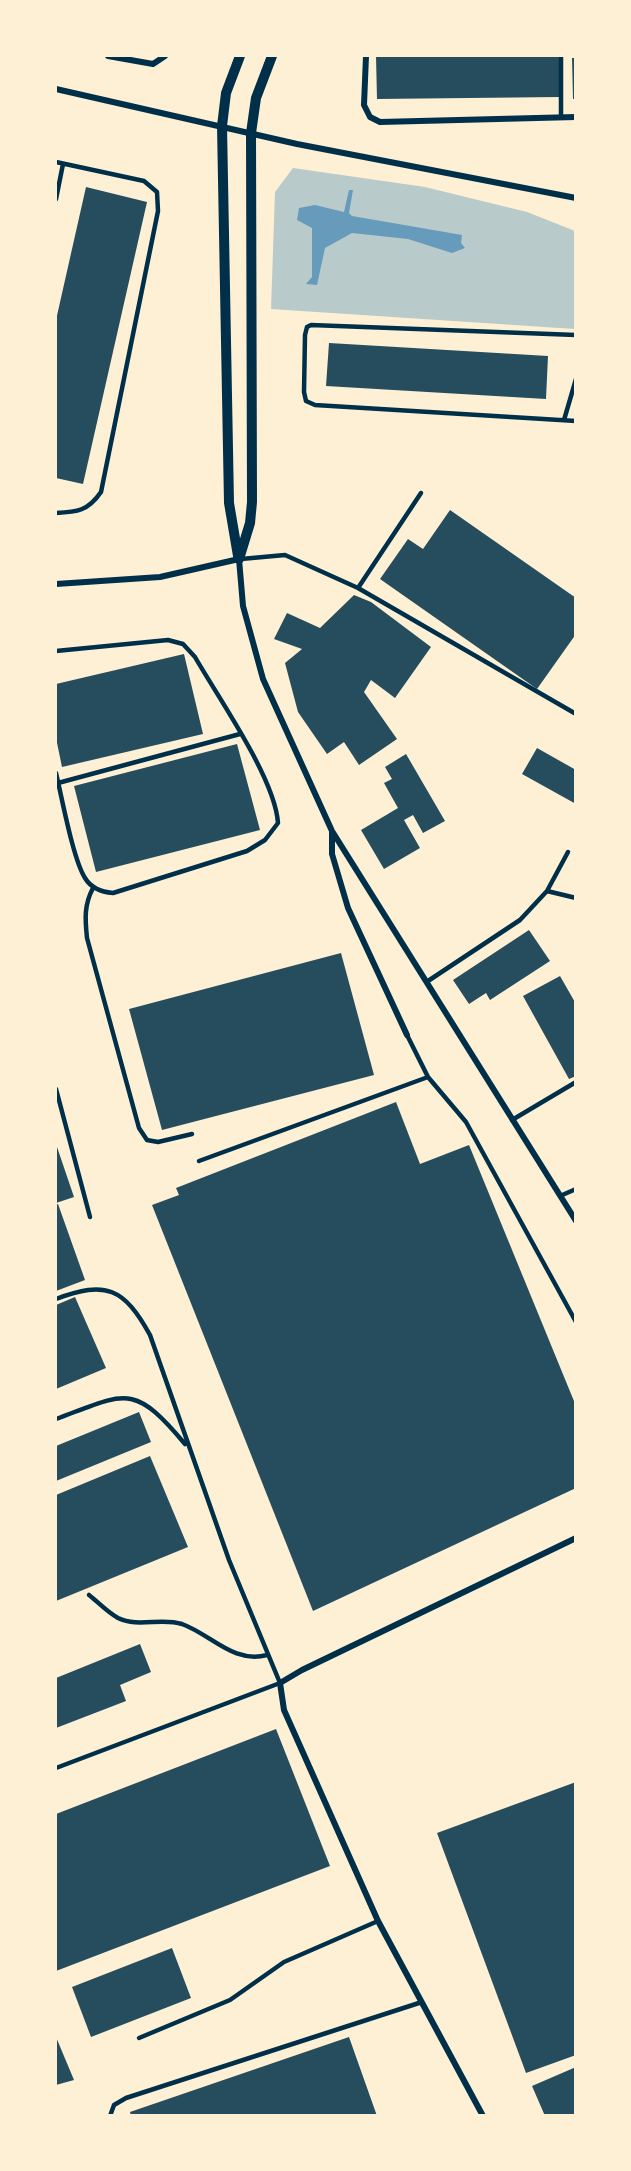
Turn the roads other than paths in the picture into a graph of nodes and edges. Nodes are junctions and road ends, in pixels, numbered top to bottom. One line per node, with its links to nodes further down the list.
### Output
1 (108, 56): 2 (street)
2 (165, 56)
3 (240, 56): 10 (street)
4 (272, 56): 11 (street)
5 (366, 56): 8 (street)
6 (561, 56): 8 (lane)
7 (56, 89): 10 (street)
8 (561, 117): 9 (street)
9 (576, 117)
10 (222, 126): 11 (street); 22 (street)
11 (251, 133): 14 (street); 22 (street)
12 (56, 162): 13 (lane)
13 (63, 164): 15 (lane); 21 (lane)
14 (576, 198)
15 (56, 199)
16 (576, 335): 18 (lane)
17 (576, 379): 18 (lane)
18 (564, 420): 19 (lane)
19 (576, 421)
20 (421, 493): 24 (lane)
21 (56, 513)
22 (239, 559): 23 (street); 24 (lane); 30 (street)
23 (56, 584)
24 (358, 588): 26 (lane)
25 (56, 651): 27 (lane)
26 (576, 714)
27 (240, 734): 29 (lane); 32 (lane)
28 (56, 773): 29 (lane)
29 (57, 783): 32 (lane)
30 (332, 831): 35 (street); 36 (street)
31 (568, 852): 33 (lane)
32 (93, 888): 41 (lane)
33 (547, 891): 34 (lane); 35 (lane)
34 (576, 898)
35 (428, 981): 40 (street)
36 (406, 1035): 37 (lane)
37 (428, 1077): 42 (lane); 48 (lane)
38 (576, 1082): 40 (lane)
39 (56, 1089): 45 (lane)
40 (513, 1120): 44 (street)
41 (192, 1134)
42 (199, 1161)
43 (576, 1189): 44 (lane)
44 (560, 1196): 46 (street)
45 (90, 1217)
46 (576, 1221)
47 (56, 1299): 50 (lane)
48 (576, 1322)
49 (56, 1419): 50 (lane)
50 (187, 1446): 53 (lane)
51 (576, 1538): 54 (street)
52 (89, 1594): 53 (lane)
53 (267, 1655): 54 (lane)
54 (280, 1683): 55 (lane); 56 (street)
55 (56, 1768)
56 (378, 1921): 57 (street); 58 (lane)
57 (422, 2002): 59 (lane); 60 (street)
58 (139, 2038)
59 (110, 2115)
60 (483, 2115)

